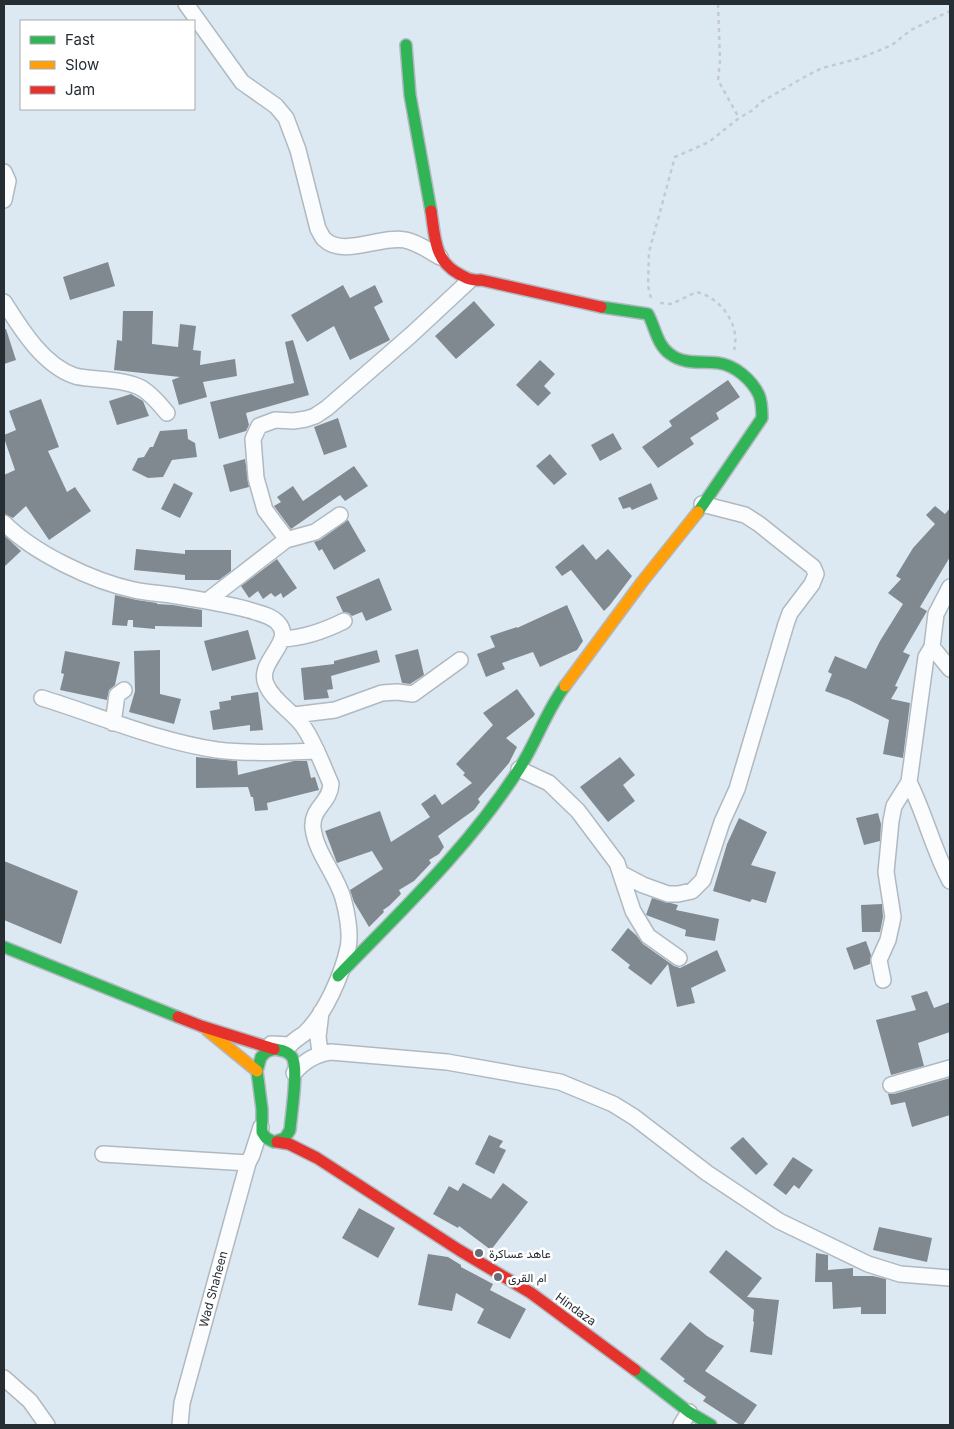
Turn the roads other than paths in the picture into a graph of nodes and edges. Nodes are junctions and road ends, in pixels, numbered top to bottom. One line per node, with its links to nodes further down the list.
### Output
1 (186, 4): 5 (street)
2 (406, 45): 5 (street)
3 (4, 172): 4 (street)
4 (4, 200)
5 (440, 258): 6 (street)
6 (469, 281): 9 (street); 12 (street)
7 (4, 302): 8 (street)
8 (167, 414)
9 (702, 504): 25 (street); 27 (street)
10 (340, 515): 12 (street)
11 (4, 523): 14 (street)
12 (286, 540): 14 (street)
13 (950, 587): 17 (street)
14 (207, 601): 16 (street)
15 (344, 621): 16 (street)
16 (282, 639): 22 (street)
17 (932, 647): 19 (street); 26 (street)
18 (460, 660): 22 (street)
19 (950, 669)
20 (124, 690): 23 (street)
21 (42, 698): 23 (street)
22 (294, 715): 24 (street)
23 (113, 722): 24 (street)
24 (317, 752): 31 (street)
25 (519, 769): 27 (street); 31 (street)
26 (909, 782): 28 (street); 32 (street)
27 (622, 874): 30 (street)
28 (950, 880)
29 (4, 947): 34 (street)
30 (679, 958)
31 (338, 976): 33 (street)
32 (883, 980)
33 (321, 1012): 36 (street); 38 (street)
34 (202, 1026): 35 (street); 41 (street)
35 (258, 1043): 36 (street); 37 (street)
36 (290, 1045): 37 (street); 38 (street)
37 (274, 1049): 40 (street); 41 (street)
38 (322, 1052): 40 (street); 49 (street)
39 (950, 1068): 42 (street)
40 (294, 1073): 43 (street)
41 (258, 1074): 44 (street)
42 (892, 1085)
43 (291, 1121): 45 (street); 47 (street, Hindaza)
44 (262, 1122): 45 (street); 48 (street, Wad Shaheen)
45 (277, 1142): 47 (street, Hindaza); 48 (street)
46 (103, 1154): 48 (street)
47 (317, 1158): 51 (street, Hindaza)
48 (250, 1159): 53 (street, Wad Shaheen)
49 (950, 1278)
50 (4, 1378): 52 (street)
51 (689, 1412): 54 (street); 55 (street, Hindaza)
52 (47, 1425)
53 (180, 1425)
54 (681, 1425)
55 (711, 1425)

